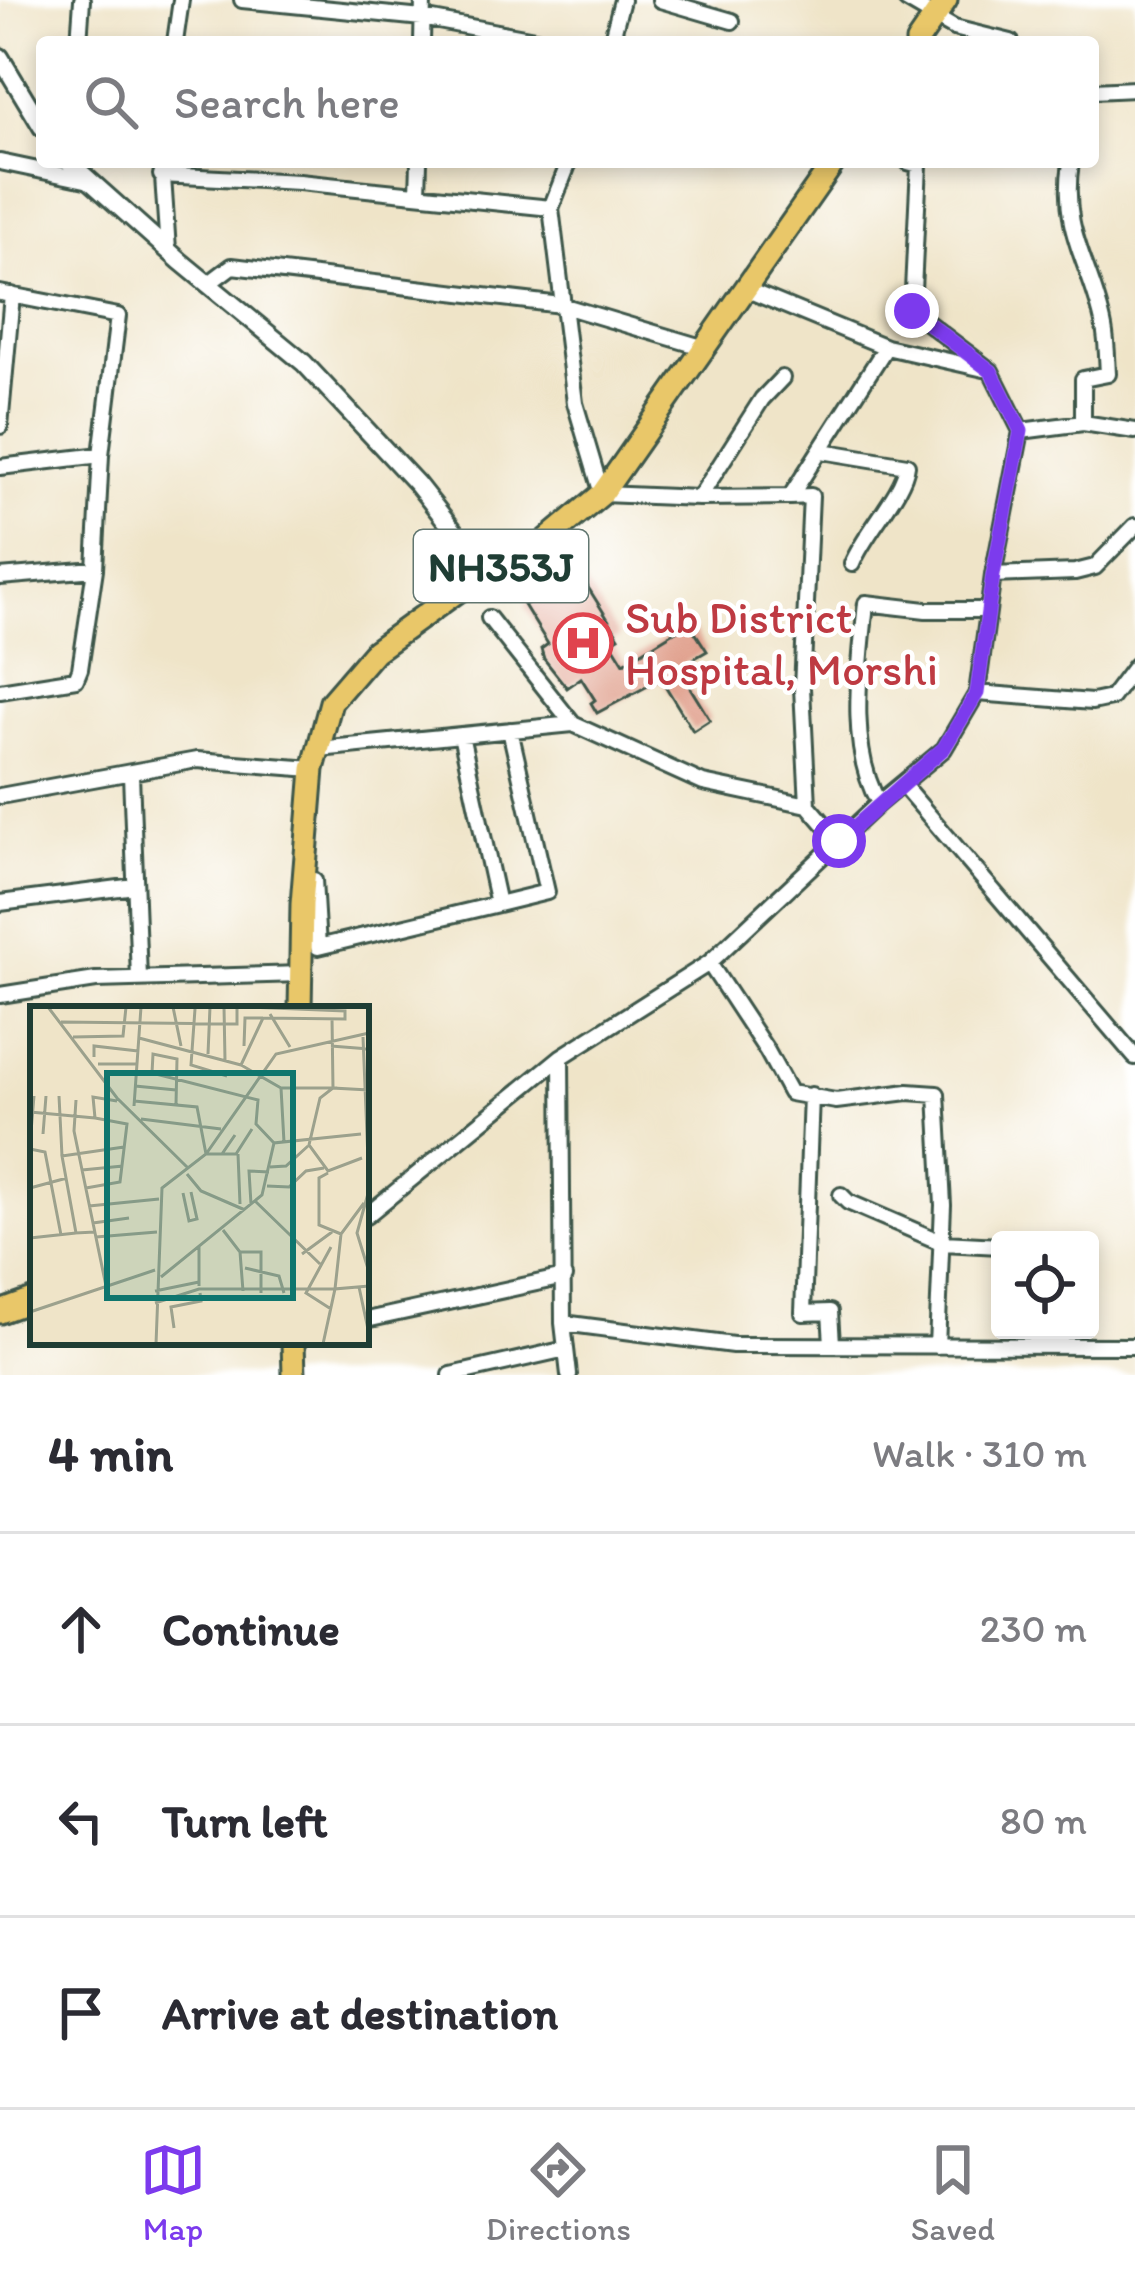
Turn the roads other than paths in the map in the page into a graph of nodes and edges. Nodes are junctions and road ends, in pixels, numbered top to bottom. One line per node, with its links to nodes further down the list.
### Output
1 (82, 0): 12 (street)
2 (181, 0): 13 (street)
3 (242, 0): 8 (street)
4 (423, 0): 10 (street)
5 (622, 0): 16 (street)
6 (661, 0): 11 (street)
7 (906, 0): 9 (street)
8 (273, 2): 10 (street)
9 (940, 8): 17 (highway); 18 (street)
10 (422, 18): 14 (street); 15 (street)
11 (731, 21)
12 (79, 36)
13 (176, 36)
14 (422, 36)
15 (519, 36)
16 (612, 36)
17 (920, 36)
18 (987, 36)
19 (0, 57): 22 (street)
20 (1135, 89): 21 (street)
21 (1099, 91)
22 (36, 117)
23 (0, 162): 31 (street)
24 (76, 168): 31 (street)
25 (161, 168): 32 (street); 34 (street)
26 (419, 168): 32 (street)
27 (566, 168): 33 (street)
28 (829, 168): 36 (highway, NH353J)
29 (919, 168): 41 (street)
30 (1070, 168): 43 (street)
31 (91, 182): 34 (street)
32 (418, 193): 33 (street)
33 (551, 208): 38 (street)
34 (168, 250): 35 (street)
35 (208, 284): 38 (street); 56 (street)
36 (746, 290): 39 (street); 40 (highway, NH353J)
37 (6, 294): 44 (street); 48 (street)
38 (561, 304): 40 (street); 50 (street)
39 (886, 347): 41 (street); 47 (street)
40 (705, 348): 50 (highway, NH353J)
41 (991, 371): 45 (street)
42 (782, 378): 52 (street)
43 (1082, 423): 45 (street); 46 (street)
44 (0, 426)
45 (1021, 431): 57 (street)
46 (1135, 431)
47 (822, 451): 51 (street); 54 (street)
48 (101, 455): 49 (street); 55 (street)
49 (0, 467)
50 (602, 494): 52 (street); 56 (highway, NH353J)
51 (790, 497): 52 (street); 72 (street)
52 (699, 498)
53 (1135, 526): 57 (street)
54 (852, 564)
55 (95, 569): 58 (street); 62 (street)
56 (488, 574): 67 (highway, NH353J)
57 (993, 575): 59 (street)
58 (0, 577)
59 (988, 610): 63 (street); 71 (street)
60 (489, 618): 64 (street)
61 (1135, 666): 63 (street)
62 (0, 691)
63 (977, 693): 69 (street)
64 (573, 724): 65 (street); 72 (street)
65 (510, 730): 66 (street); 77 (street)
66 (461, 735): 67 (street); 77 (street)
67 (316, 759): 68 (street); 74 (highway, NH353J)
68 (131, 775): 70 (street); 75 (street)
69 (903, 785): 71 (street); 84 (street)
70 (0, 796)
71 (879, 803): 73 (street)
72 (808, 805): 73 (street)
73 (839, 841): 78 (street)
74 (304, 878): 77 (street); 79 (highway, NH353J)
75 (135, 886): 76 (street); 80 (street)
76 (0, 903)
77 (499, 904)
78 (709, 963): 83 (street); 85 (street)
79 (302, 974): 80 (street); 82 (highway, NH353J)
80 (139, 978): 81 (street)
81 (0, 994)
82 (300, 1006)
83 (561, 1057): 87 (street); 90 (street)
84 (1135, 1057)
85 (812, 1096): 88 (street); 97 (street)
86 (841, 1195): 88 (street)
87 (369, 1214)
88 (943, 1244): 89 (street); 99 (street)
89 (991, 1246)
90 (564, 1276): 93 (street); 94 (street)
91 (30, 1301): 92 (highway)
92 (0, 1312)
93 (369, 1319)
94 (563, 1323): 97 (street); 101 (street)
95 (1060, 1339): 99 (street)
96 (1082, 1339): 100 (street)
97 (832, 1343): 99 (street)
98 (293, 1345): 102 (highway)
99 (937, 1346)
100 (1135, 1346)
101 (566, 1349): 103 (street); 104 (street)
102 (294, 1375)
103 (452, 1375)
104 (569, 1375)

